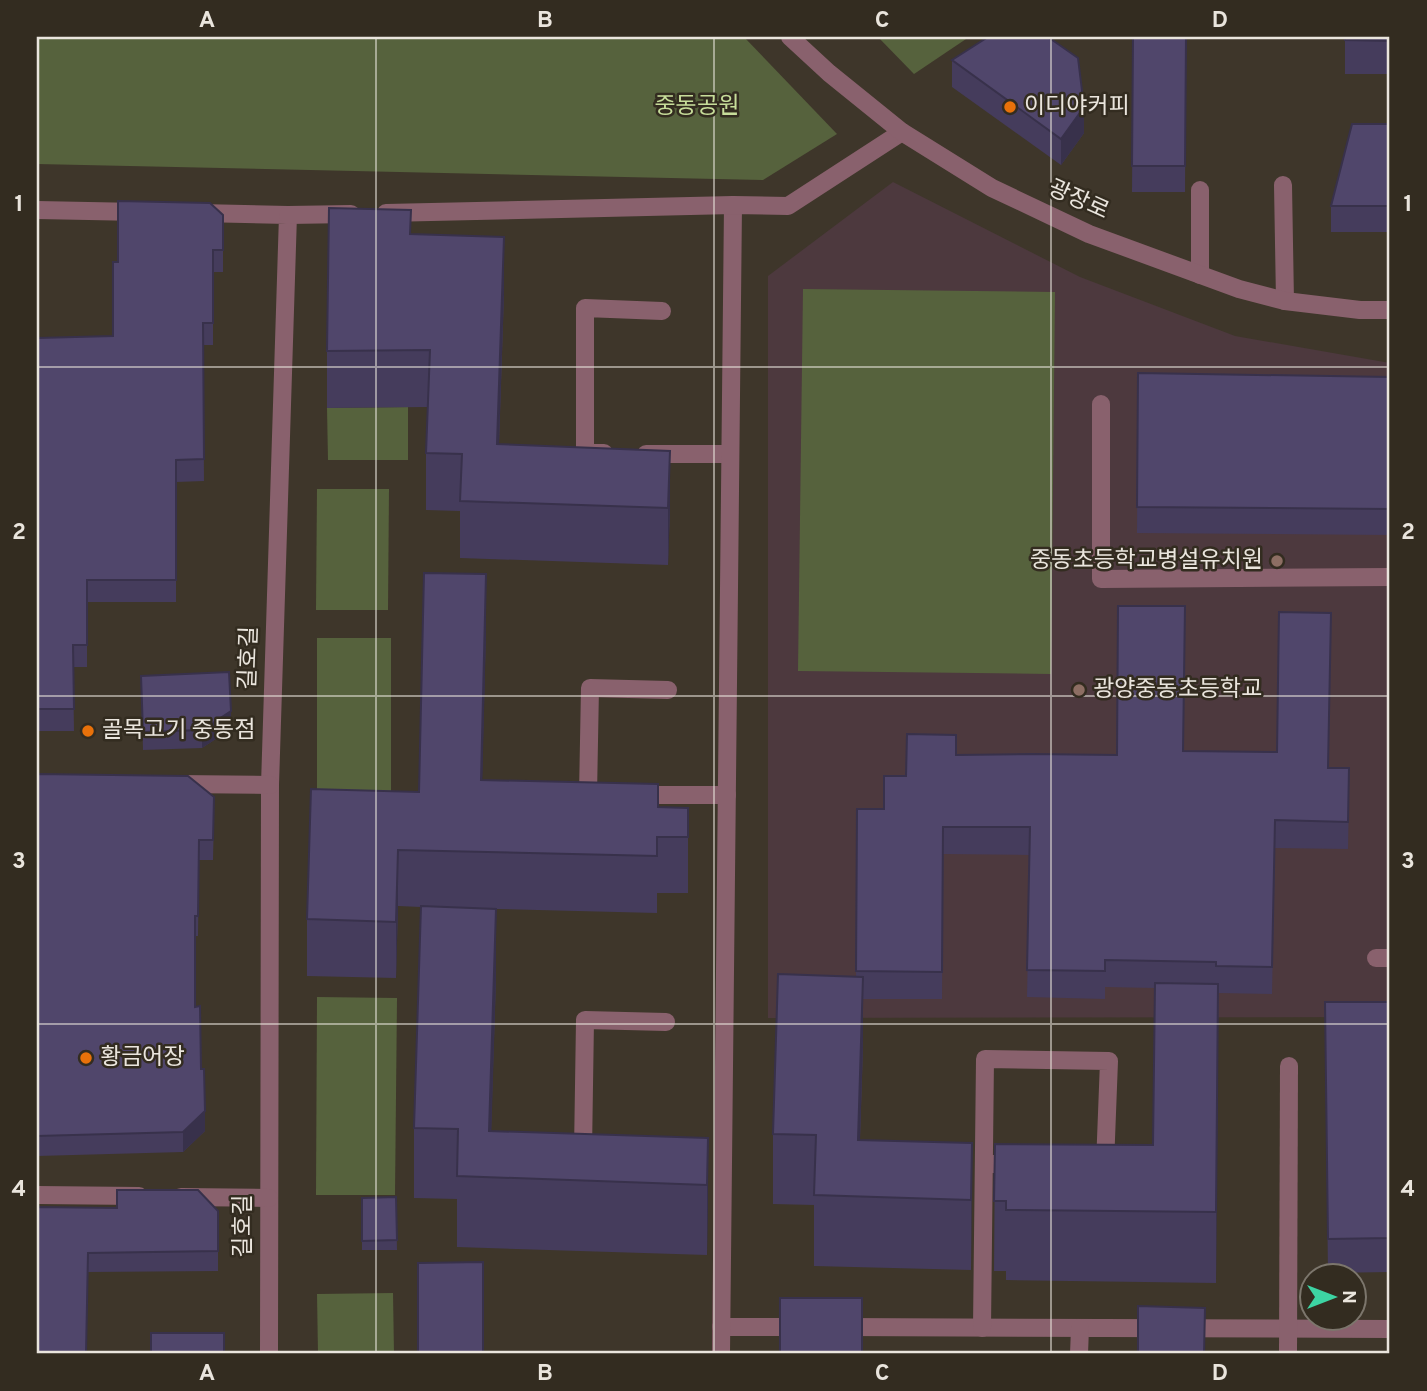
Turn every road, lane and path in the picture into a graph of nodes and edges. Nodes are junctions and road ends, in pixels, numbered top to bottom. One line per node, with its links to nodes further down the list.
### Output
1 (790, 37): 2 (street, 광장로)
2 (902, 132): 5 (street); 8 (street, 광장로)
3 (1283, 185): 9 (street)
4 (1200, 190): 8 (street)
5 (733, 205): 7 (street); 13 (street)
6 (37, 210): 7 (street)
7 (288, 215): 17 (street, 길호길)
8 (1200, 275): 9 (street, 광장로)
9 (1285, 302): 10 (street, 광장로)
10 (1390, 310)
11 (662, 311): 13 (street)
12 (1101, 404): 14 (street)
13 (730, 454): 18 (street)
14 (1390, 577)
15 (668, 690): 18 (street)
16 (160, 784): 17 (street)
17 (270, 785): 26 (street, 길호길)
18 (727, 794): 27 (street)
19 (666, 1022): 21 (street)
20 (1289, 1066): 30 (street)
21 (611, 1151)
22 (984, 1164): 23 (street); 24 (street); 28 (street)
23 (1038, 1164)
24 (1092, 1165)
25 (37, 1195): 26 (street)
26 (269, 1198): 32 (street, 길호길)
27 (722, 1327): 28 (street); 33 (street)
28 (982, 1328): 29 (street)
29 (1080, 1328): 30 (street); 34 (street)
30 (1288, 1328): 31 (street); 35 (street)
31 (1390, 1329)
32 (269, 1354)
33 (721, 1354)
34 (1079, 1354)
35 (1287, 1354)

